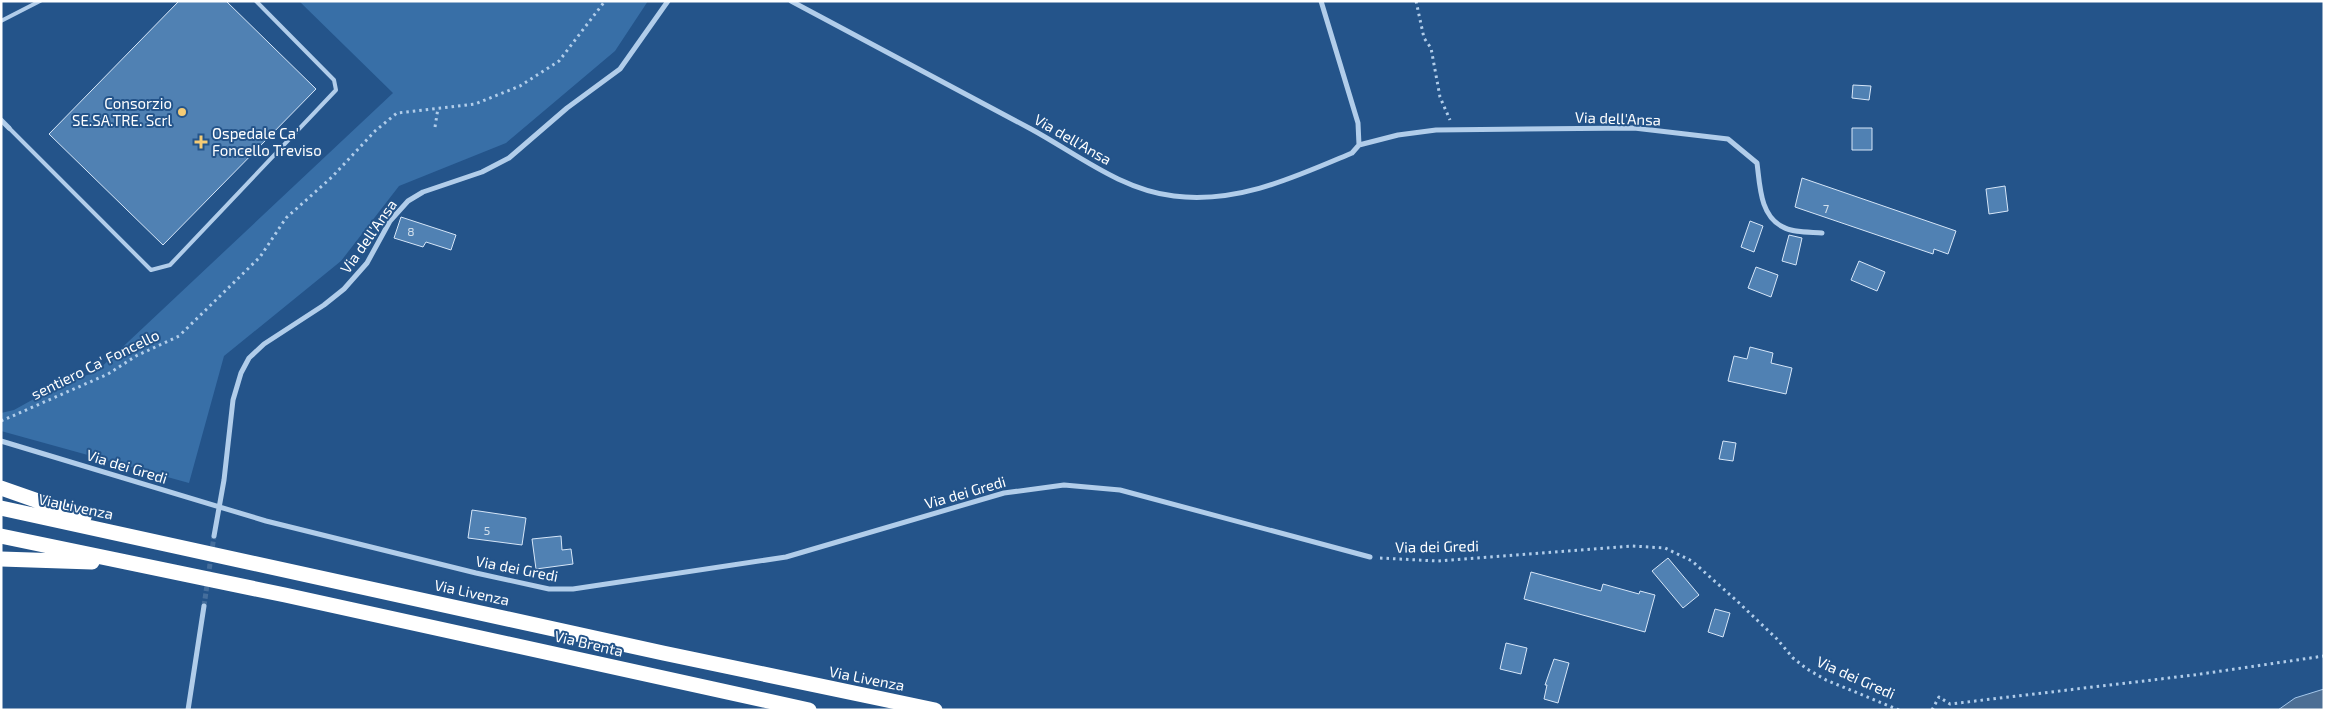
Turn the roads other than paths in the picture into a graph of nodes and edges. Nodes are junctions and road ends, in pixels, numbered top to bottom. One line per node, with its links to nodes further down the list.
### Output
1 (40, 1): 6 (lane)
2 (256, 1): 8 (lane)
3 (668, 1): 13 (street, Via dell'Ansa)
4 (791, 1): 9 (street, Via dell'Ansa)
5 (1321, 1): 9 (street)
6 (1, 21)
7 (1, 120): 8 (street)
8 (9, 128)
9 (1359, 145): 10 (street, Via dell'Ansa)
10 (1822, 233)
11 (1, 441): 13 (street, Via dei Gredi)
12 (1, 488): 17 (highway)
13 (218, 507): 16 (street, Via dell'Ansa); 18 (street, Via dei Gredi)
14 (1, 508): 17 (highway, Via Livenza)
15 (1, 536): 20 (highway)
16 (214, 536)
17 (142, 538): 24 (highway, Via Livenza)
18 (1370, 557)
19 (1, 559): 20 (highway)
20 (134, 564): 23 (highway, Via Brenta)
21 (204, 606): 22 (street)
22 (188, 710)
23 (809, 710)
24 (935, 710)

